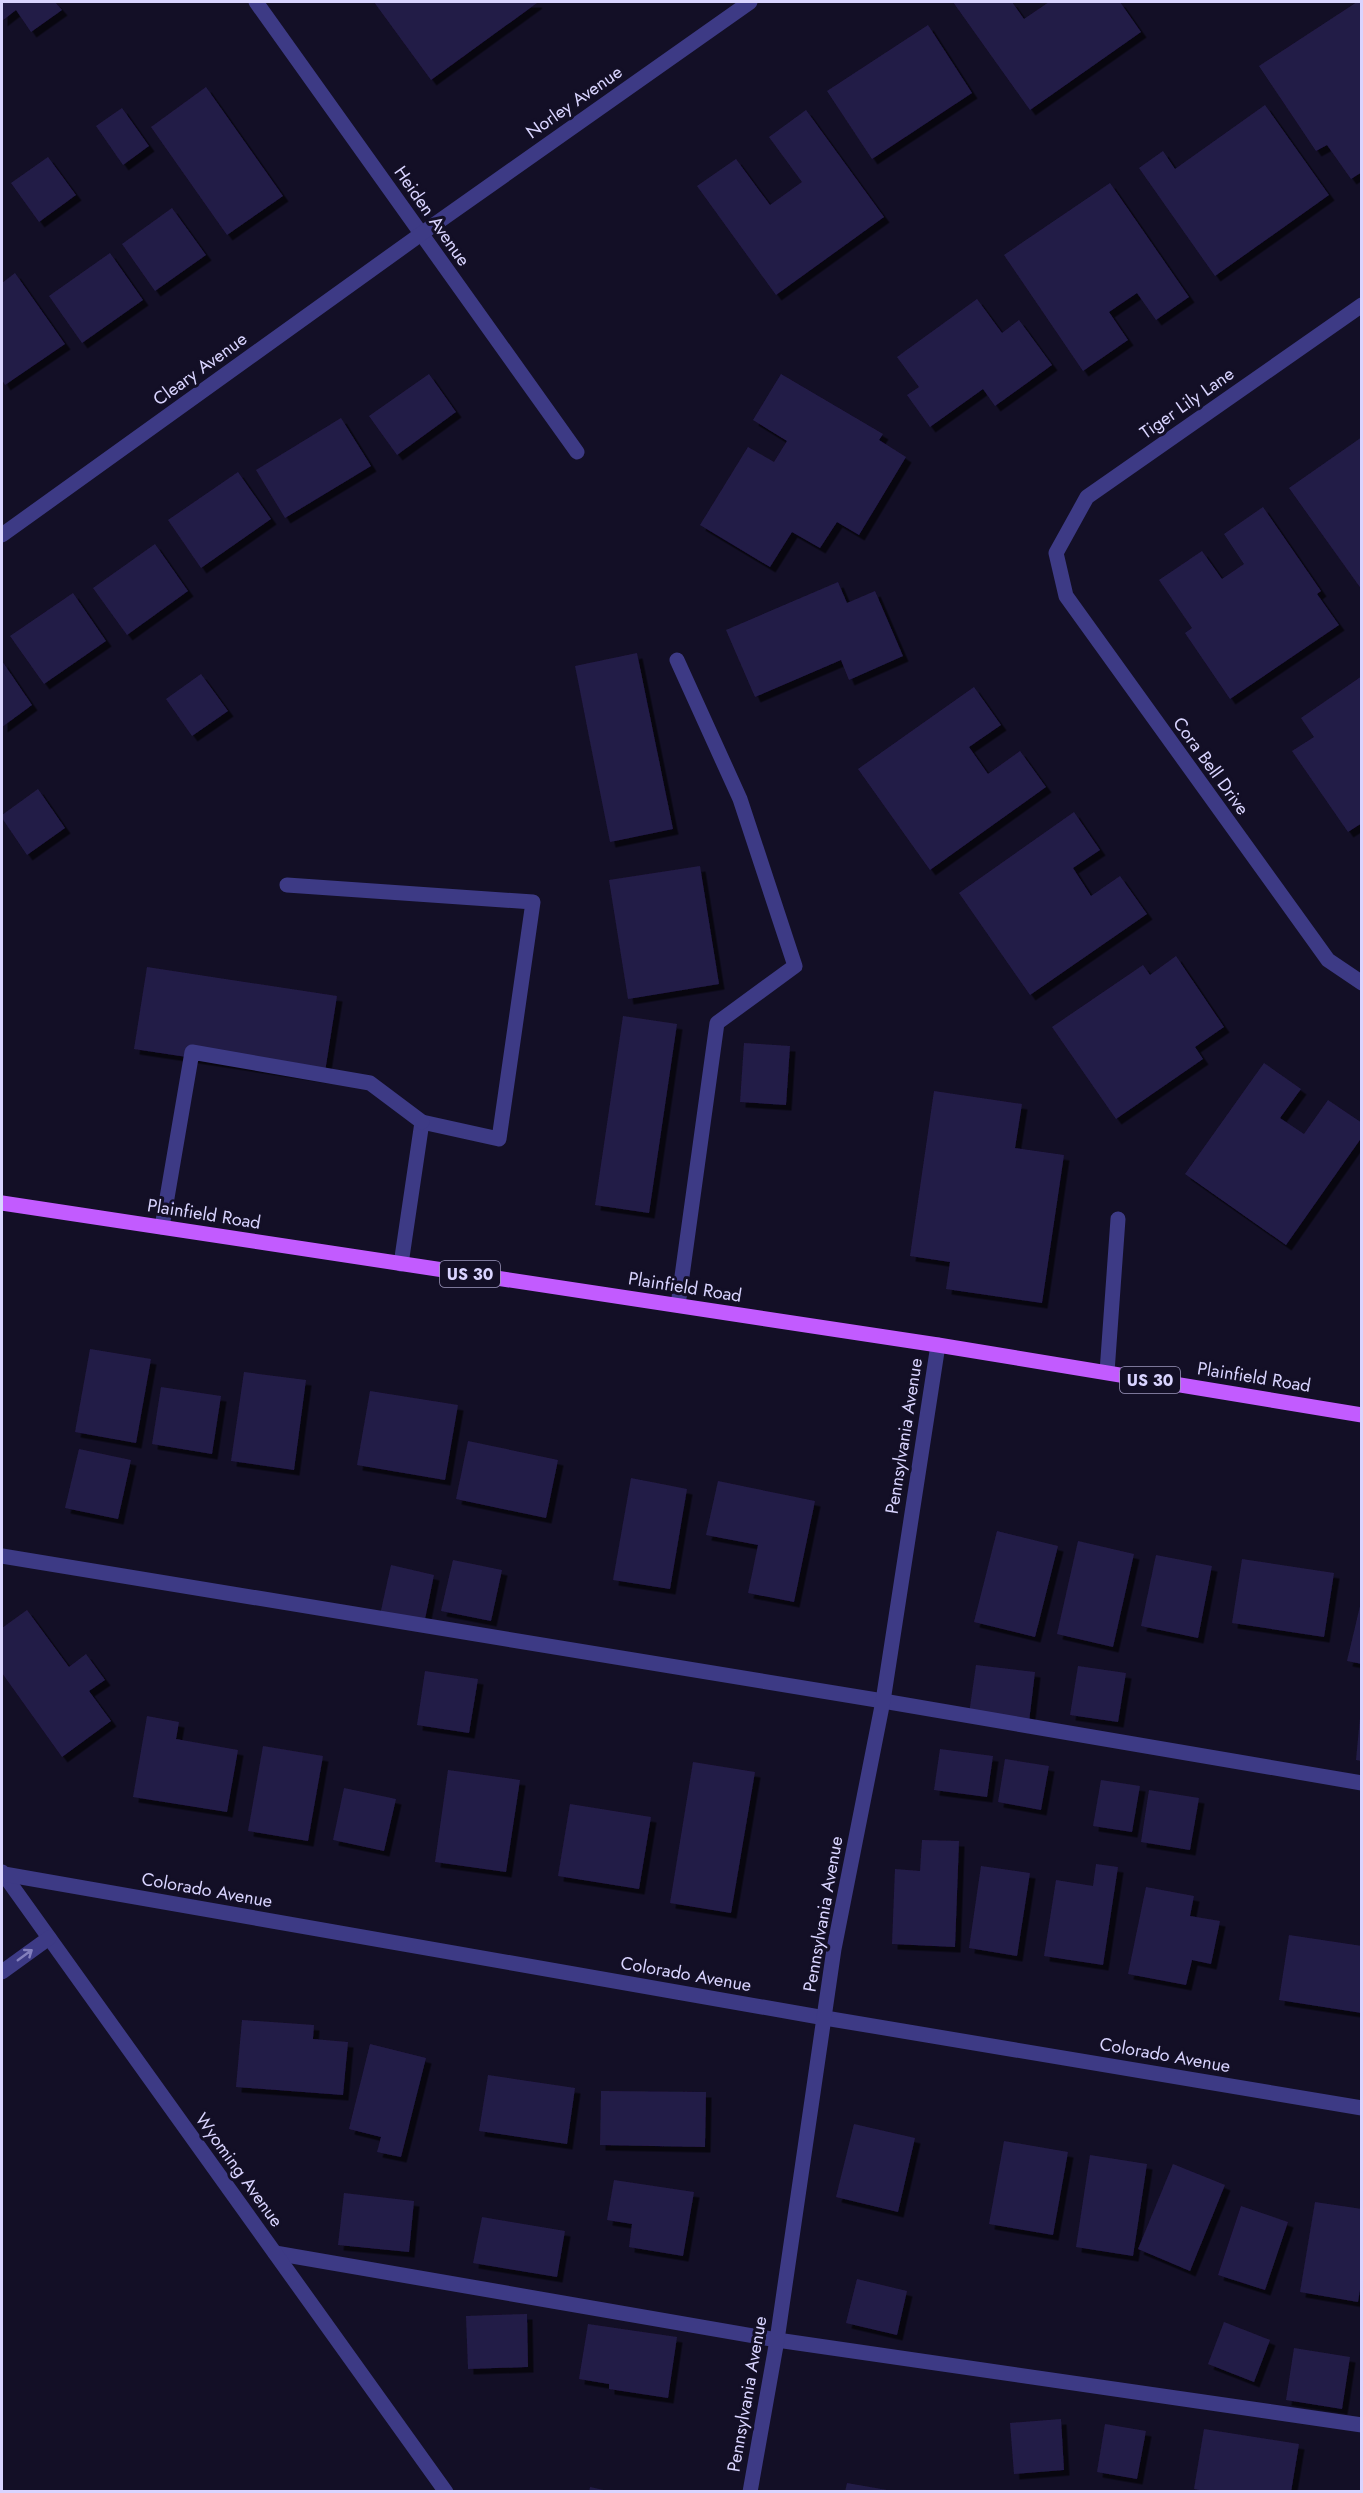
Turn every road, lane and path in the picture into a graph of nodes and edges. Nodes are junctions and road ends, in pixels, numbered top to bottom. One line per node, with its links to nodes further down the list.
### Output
1 (256, 2): 3 (street, Heiden Avenue)
2 (750, 2): 3 (street, Norley Avenue)
3 (421, 234): 5 (street, Heiden Avenue); 6 (street, Cleary Avenue)
4 (1362, 305): 7 (street, Tiger Lily Lane)
5 (577, 452)
6 (2, 535)
7 (1056, 553): 10 (street, Cora Bell Drive)
8 (677, 660): 16 (street)
9 (287, 885): 11 (street)
10 (1362, 983)
11 (422, 1122): 14 (street); 15 (street)
12 (2, 1203): 14 (main road, Plainfield Road / US 30)
13 (1118, 1220): 18 (street)
14 (162, 1227): 15 (main road, Plainfield Road / US 30)
15 (401, 1264): 16 (main road, Plainfield Road / US 30)
16 (678, 1305): 17 (main road, Plainfield Road / US 30)
17 (938, 1345): 18 (main road, Plainfield Road / US 30); 21 (street, Pennsylvania Avenue)
18 (1107, 1372): 19 (main road, Plainfield Road / US 30)
19 (1362, 1415)
20 (2, 1556): 21 (street)
21 (883, 1701): 22 (street); 26 (street, Pennsylvania Avenue)
22 (1362, 1783)
23 (2, 1874): 24 (street, Wyoming Avenue); 26 (street, Colorado Avenue)
24 (49, 1938): 25 (street, one-way to 24); 28 (street, Wyoming Avenue)
25 (2, 1972)
26 (825, 2018): 27 (street, Colorado Avenue); 29 (street, Pennsylvania Avenue)
27 (1362, 2108)
28 (275, 2253): 29 (street); 31 (street, Wyoming Avenue)
29 (777, 2340): 30 (street); 32 (street, Pennsylvania Avenue)
30 (1362, 2425)
31 (446, 2492)
32 (750, 2492)

